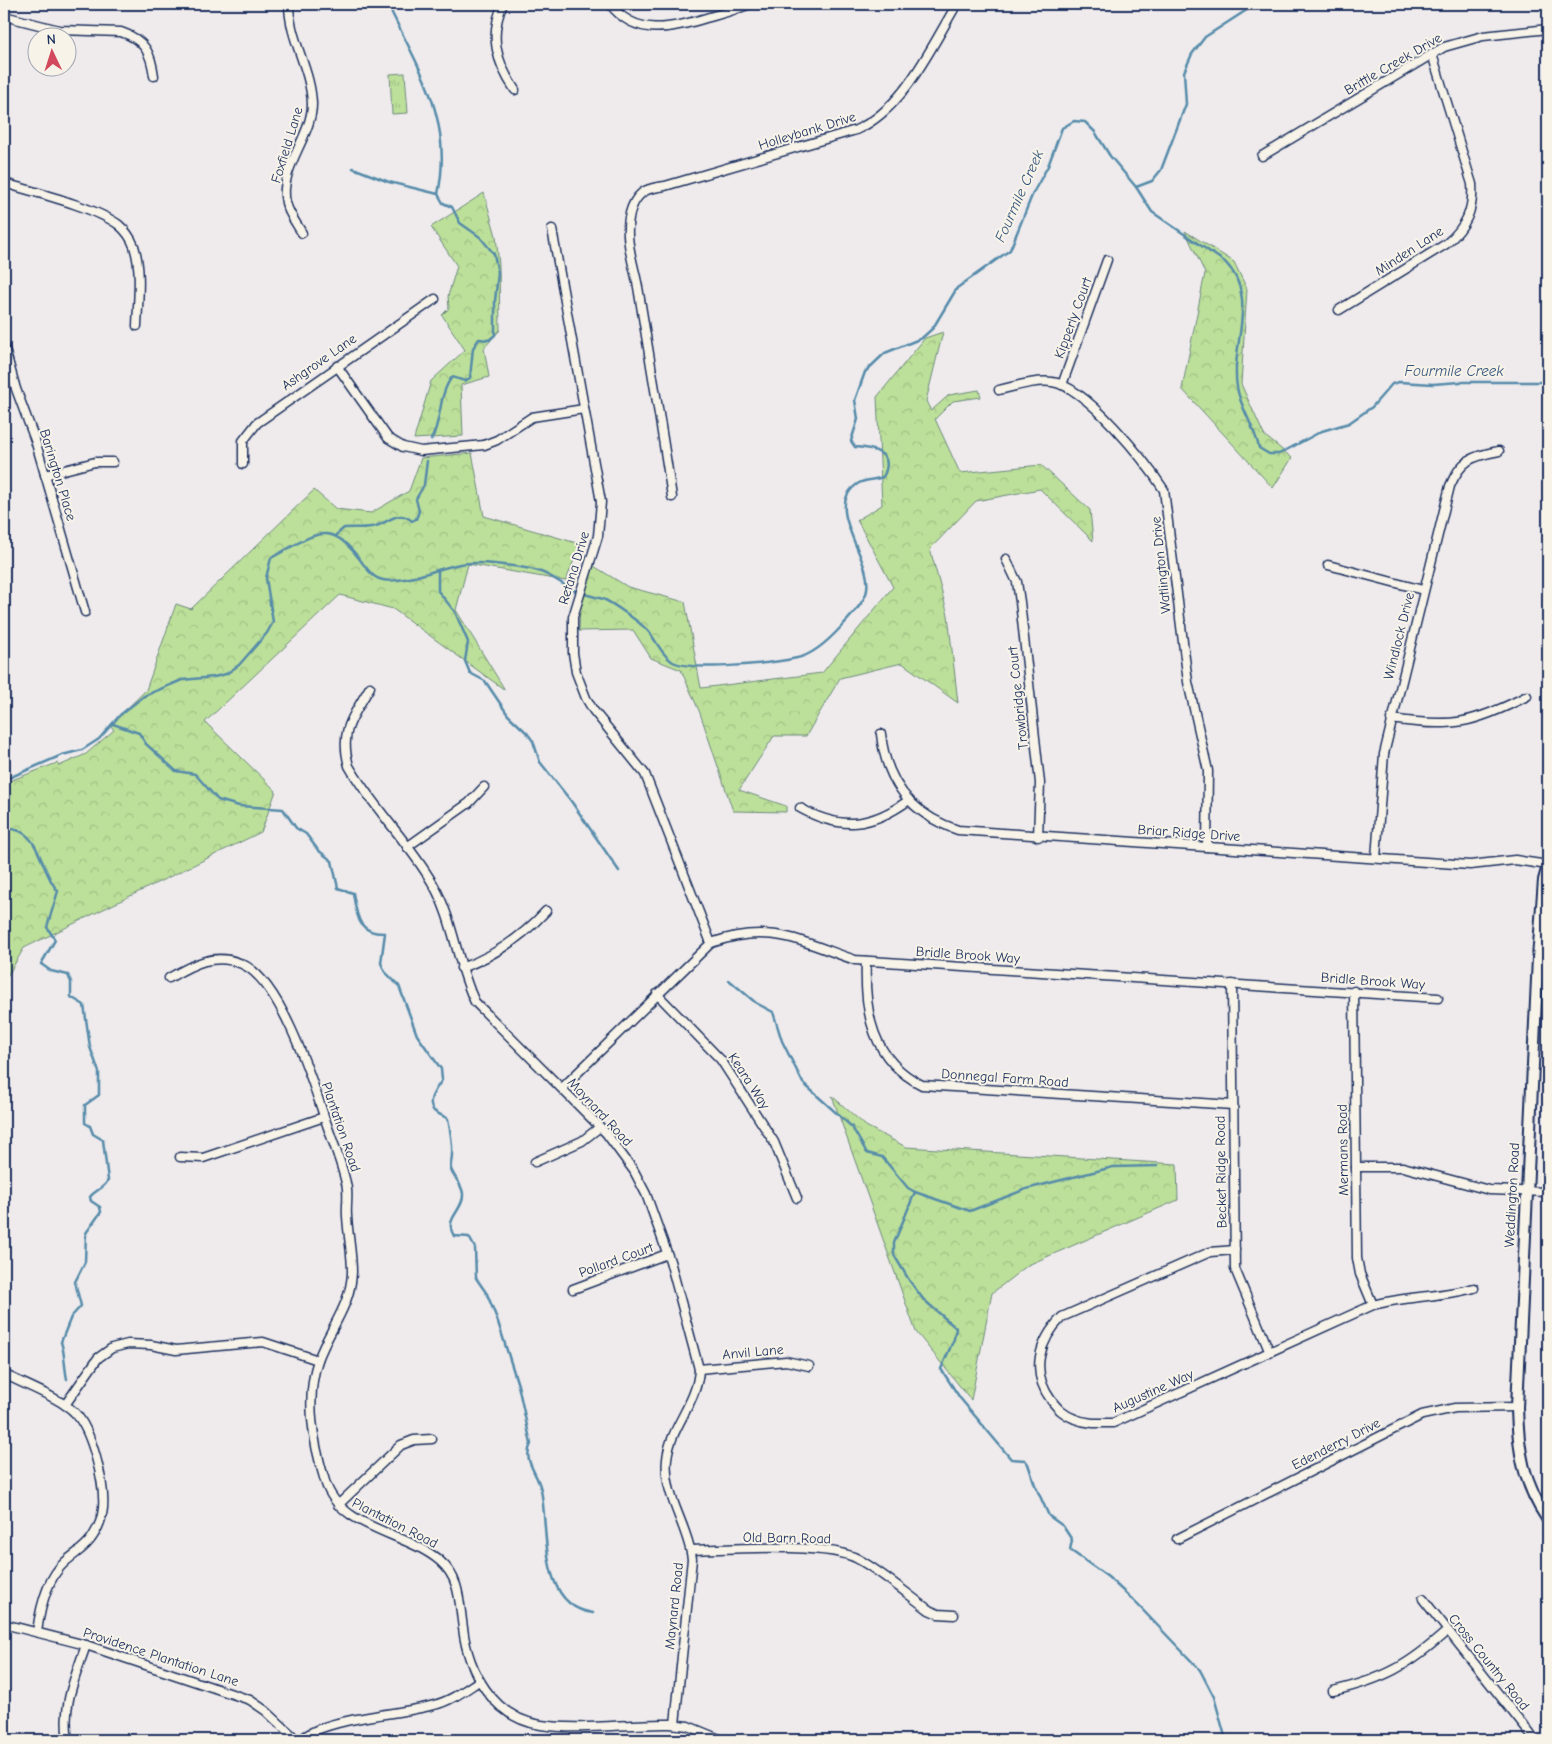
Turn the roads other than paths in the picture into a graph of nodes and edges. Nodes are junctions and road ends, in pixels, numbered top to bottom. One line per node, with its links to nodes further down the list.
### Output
1 (289, 4): 14 (street, Foxfield Lane)
2 (503, 4): 10 (street)
3 (610, 4): 4 (street)
4 (750, 4)
5 (957, 4): 28 (street, Holleybank Drive)
6 (4, 16): 9 (street)
7 (1548, 29): 8 (street, Brittle Creek Drive)
8 (1432, 54): 11 (street, Brittle Creek Drive); 17 (street, Minden Lane)
9 (154, 76)
10 (515, 90)
11 (1262, 156)
12 (4, 183): 18 (street)
13 (552, 229): 23 (street, Retana Drive)
14 (302, 233)
15 (1107, 260): 21 (street, Kipperly Court)
16 (436, 298): 20 (street, Ashgrove Lane)
17 (1339, 310)
18 (137, 326)
19 (4, 346): 27 (street, Barington Place)
20 (337, 366): 23 (street); 26 (street, Ashgrove Lane)
21 (1062, 385): 22 (street, Watlington Drive); 42 (street, Watlington Drive)
22 (999, 390)
23 (584, 409): 46 (street, Retana Drive)
24 (1499, 451): 31 (street, Windlock Drive)
25 (113, 462): 27 (street)
26 (243, 464)
27 (45, 475): 32 (street, Barington Place)
28 (672, 497)
29 (1006, 559): 40 (street, Trowbridge Court)
30 (1328, 565): 31 (street)
31 (1423, 590): 35 (street, Windlock Drive)
32 (84, 612)
33 (370, 687): 41 (street, Maynard Road)
34 (1527, 696): 35 (street)
35 (1391, 719): 43 (street, Windlock Drive)
36 (881, 734): 38 (street, Briar Ridge Drive)
37 (484, 787): 41 (street)
38 (909, 800): 39 (street); 40 (street, Briar Ridge Drive)
39 (800, 808)
40 (1038, 837): 42 (street, Briar Ridge Drive)
41 (407, 847): 48 (street, Maynard Road)
42 (1207, 847): 43 (street, Briar Ridge Drive)
43 (1376, 858): 44 (street, Briar Ridge Drive)
44 (1548, 865): 61 (main road, Weddington Road)
45 (546, 911): 48 (street)
46 (710, 942): 47 (street, Bridle Brook Way); 52 (street)
47 (866, 961): 50 (street, Bridle Brook Way); 55 (street, Donnegal Farm Road)
48 (461, 968): 54 (street, Maynard Road)
49 (169, 978): 56 (street, Plantation Road)
50 (1232, 984): 51 (street, Bridle Brook Way); 55 (street, Becket Ridge Road)
51 (1354, 991): 53 (street, Bridle Brook Way); 60 (street, Mermans Road)
52 (657, 994): 54 (street); 63 (street, Keara Way)
53 (1438, 998)
54 (562, 1088): 57 (street, Maynard Road)
55 (1233, 1105): 64 (street, Becket Ridge Road)
56 (324, 1118): 58 (street); 70 (street, Plantation Road)
57 (600, 1127): 59 (street); 65 (street, Maynard Road)
58 (180, 1157)
59 (535, 1162)
60 (1356, 1168): 61 (street); 68 (street, Mermans Road)
61 (1526, 1191): 62 (street); 75 (main road, Weddington Road)
62 (1548, 1192)
63 (797, 1198)
64 (1235, 1250): 69 (street, Becket Ridge Road); 69 (street, Augustine Way)
65 (667, 1254): 67 (street, Pollard Court); 72 (street, Maynard Road)
66 (1474, 1288): 68 (street, Augustine Way)
67 (573, 1289)
68 (1373, 1305): 69 (street, Augustine Way)
69 (1270, 1353)
70 (318, 1360): 74 (street); 77 (street, Plantation Road)
71 (809, 1366): 72 (street, Anvil Lane)
72 (699, 1369): 80 (street, Maynard Road)
73 (4, 1374): 74 (street)
74 (65, 1404): 85 (street)
75 (1517, 1407): 78 (main road, Weddington Road); 79 (street, Edenderry Drive)
76 (432, 1439): 77 (street)
77 (338, 1506): 87 (street, Plantation Road)
78 (1548, 1520)
79 (1177, 1539)
80 (691, 1550): 82 (street, Old Barn Road); 89 (street, Maynard Road)
81 (1423, 1599): 84 (street, Cross Country Road)
82 (954, 1615)
83 (4, 1624): 85 (street, Providence Plantation Lane)
84 (1447, 1631): 88 (street); 93 (street, Cross Country Road)
85 (37, 1632): 86 (street, Providence Plantation Lane)
86 (86, 1645): 90 (street); 91 (street, Providence Plantation Lane)
87 (479, 1681): 89 (street, Plantation Road); 91 (street)
88 (1333, 1691)
89 (675, 1724): 92 (street, Plantation Road)
90 (68, 1740)
91 (299, 1740)
92 (722, 1740)
93 (1535, 1740)

